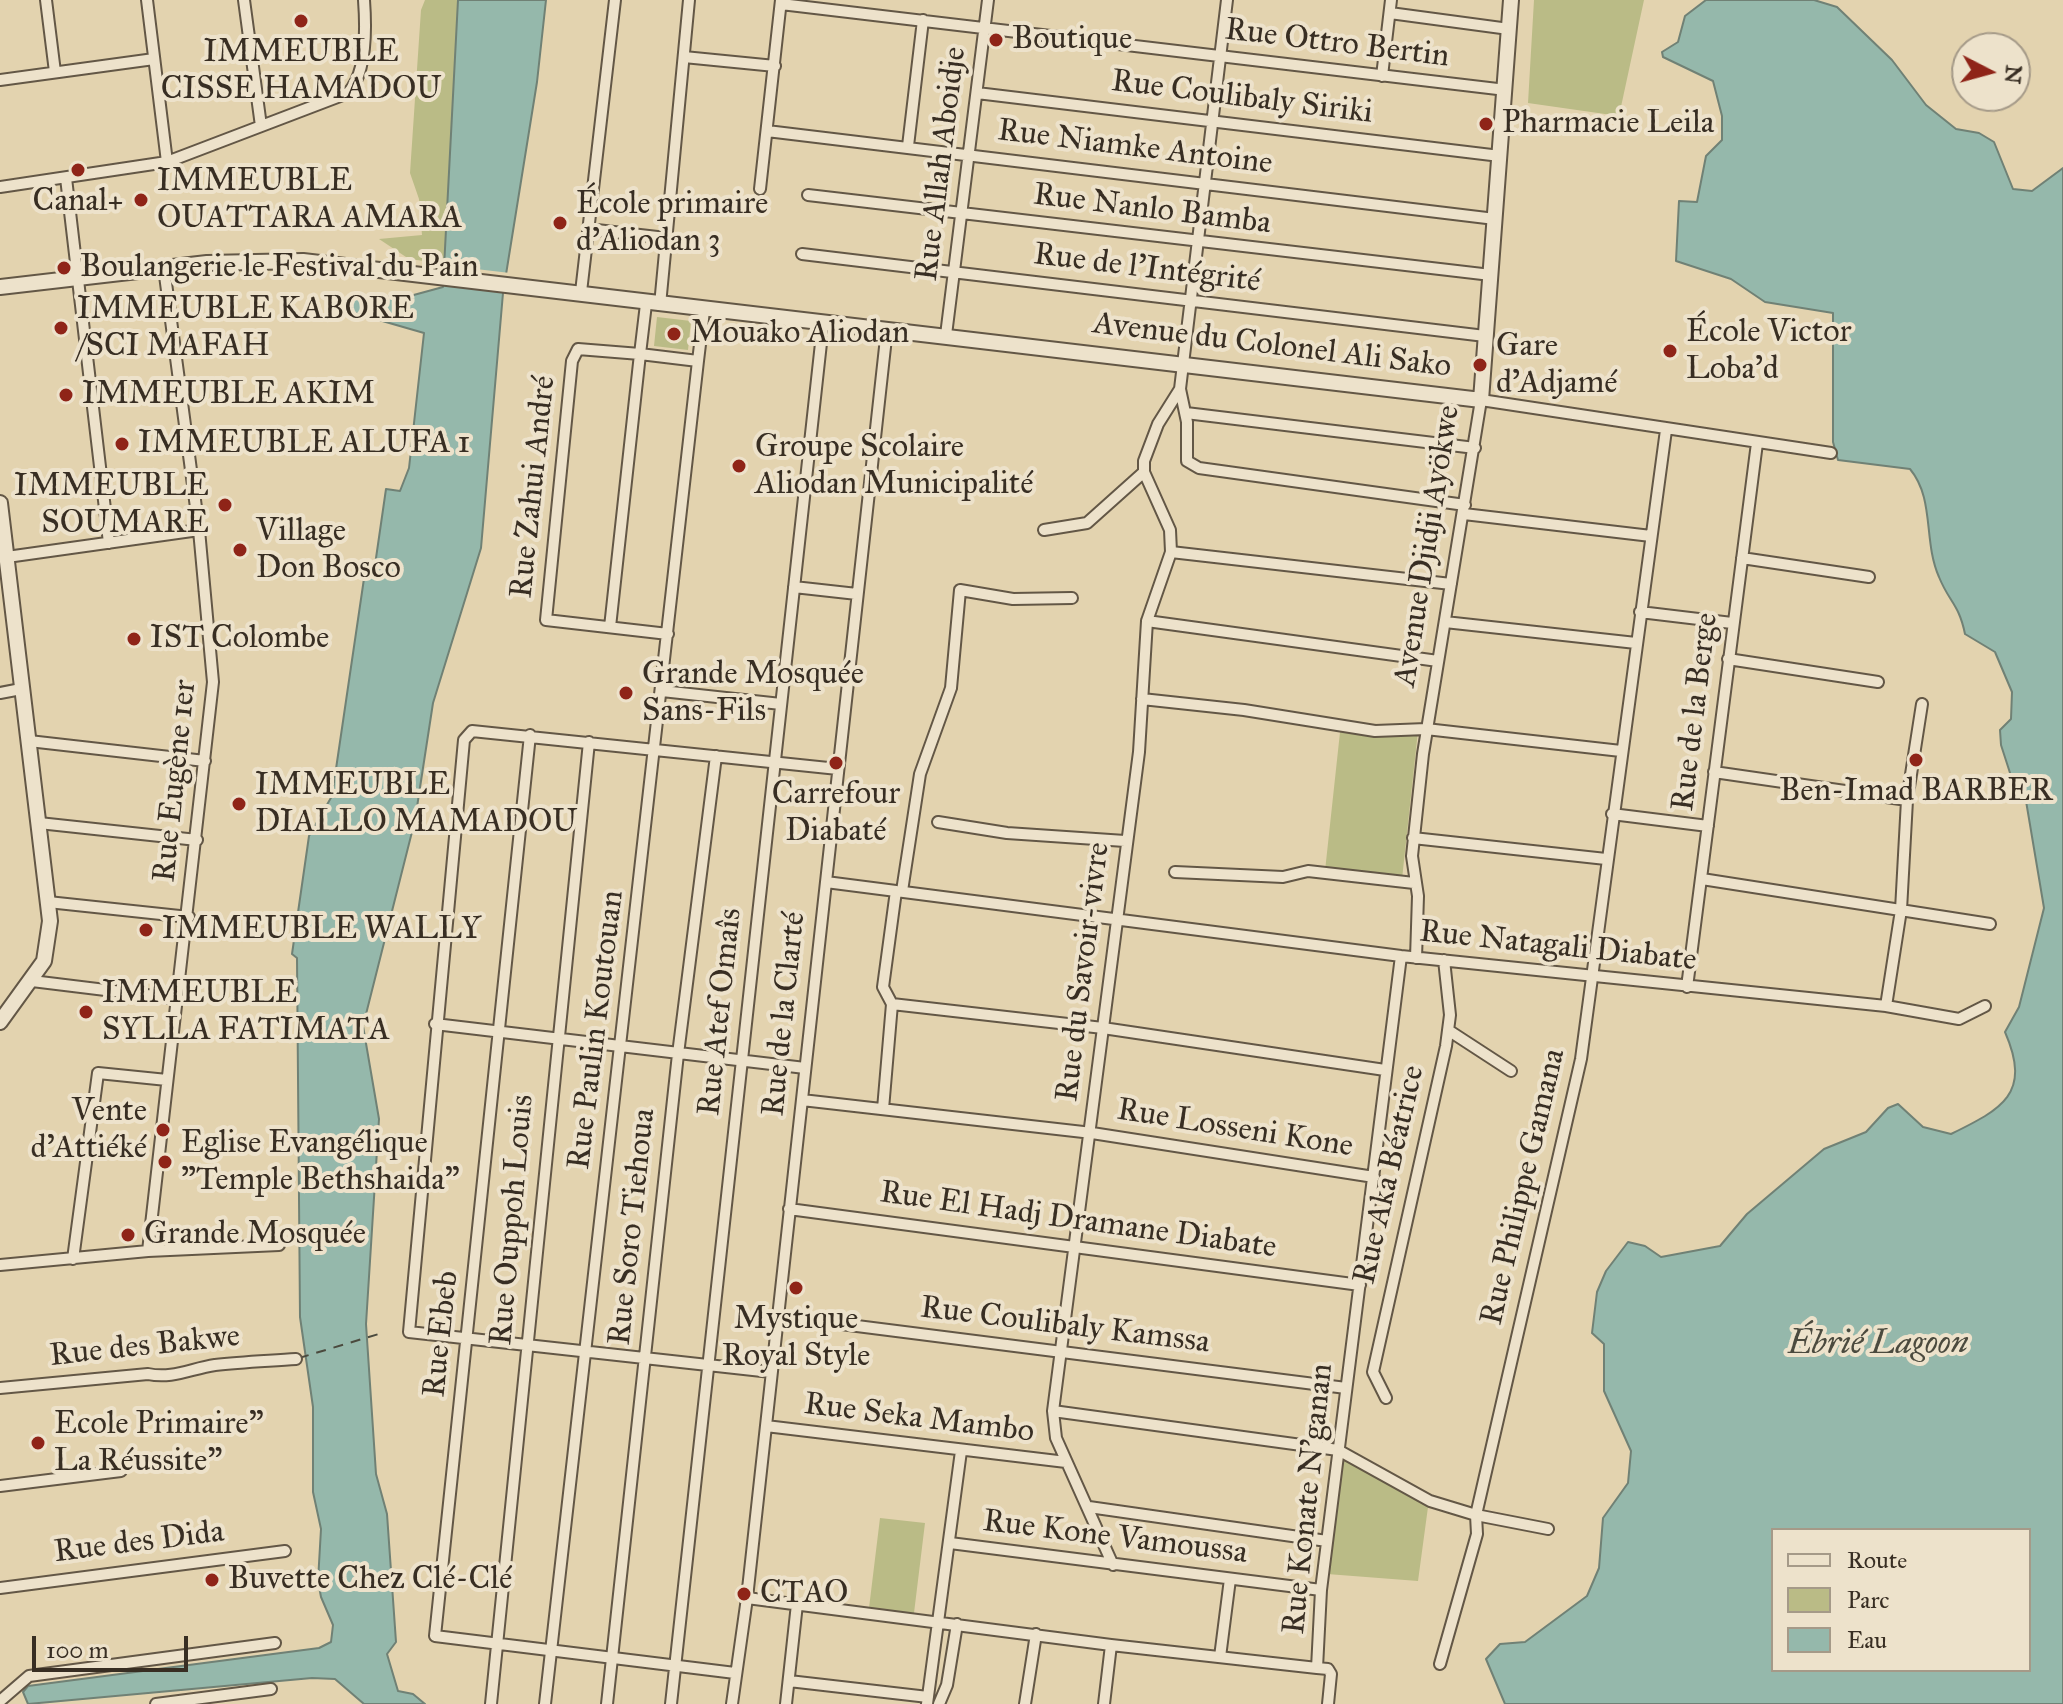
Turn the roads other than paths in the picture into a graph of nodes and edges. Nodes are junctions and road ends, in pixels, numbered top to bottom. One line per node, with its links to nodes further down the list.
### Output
1 (46, 0): 20 (street)
2 (147, 0): 18 (street)
3 (244, 0): 26 (street)
4 (364, 0): 26 (street)
5 (615, 0): 39 (street)
6 (689, 0): 17 (street)
7 (988, 0): 14 (street, Rue Allah Aboidje)
8 (1227, 0): 16 (street)
9 (1391, 0): 12 (street)
10 (1511, 0): 15 (street, Avenue Djidji Ayökwe)
11 (781, 2): 13 (street, Rue Ottro Bertin); 19 (street)
12 (1390, 13): 15 (street); 21 (street)
13 (923, 20): 14 (street, Rue Ottro Bertin); 28 (street)
14 (985, 27): 16 (street, Rue Ottro Bertin); 24 (street, Rue Allah Aboidje)
15 (1509, 29): 23 (street, Avenue Djidji Ayökwe)
16 (1221, 56): 21 (street, Rue Ottro Bertin); 25 (street)
17 (684, 57): 19 (street); 40 (street)
18 (154, 59): 20 (street); 31 (street)
19 (775, 66): 27 (street)
20 (55, 72): 22 (street)
21 (1382, 76): 23 (street, Rue Ottro Bertin)
22 (0, 80)
23 (1506, 90): 30 (street, Avenue Djidji Ayökwe)
24 (977, 93): 25 (street, Rue Coulibaly Siriki); 29 (street, Rue Allah Aboidje)
25 (1213, 121): 30 (street, Rue Coulibaly Siriki); 33 (street)
26 (261, 126): 31 (street)
27 (767, 131): 28 (street, Rue Niamke Antoine); 35 (street)
28 (908, 146): 29 (street, Rue Niamke Antoine)
29 (970, 153): 33 (street, Rue Niamke Antoine); 37 (street, Rue Allah Aboidje)
30 (1500, 156): 38 (street, Avenue Djidji Ayökwe)
31 (167, 162): 32 (street)
32 (66, 178): 34 (street); 46 (street)
33 (1206, 183): 38 (street, Rue Niamke Antoine); 41 (street)
34 (0, 187)
35 (760, 189)
36 (808, 195): 37 (street, Rue Nanlo Bamba)
37 (962, 213): 41 (street, Rue Nanlo Bamba); 44 (street, Rue Allah Aboidje)
38 (1495, 219): 45 (street, Avenue Djidji Ayökwe)
39 (588, 229): 40 (street); 48 (street)
40 (666, 238): 50 (street)
41 (1199, 242): 45 (street, Rue Nanlo Bamba); 49 (street)
42 (802, 254): 44 (street, Rue de l'Intégrité)
43 (164, 268): 46 (street, Avenue du Colonel Ali Sako); 48 (street, Avenue du Colonel Ali Sako); 69 (street, Rue Eugène 1er)
44 (955, 272): 49 (street, Rue de l'Intégrité); 54 (street, Rue Allah Aboidje)
45 (1491, 275): 55 (street, Avenue Djidji Ayökwe)
46 (77, 277): 47 (street, Avenue du Colonel Ali Sako); 72 (street)
47 (0, 287)
48 (581, 292): 50 (street, Avenue du Colonel Ali Sako)
49 (1192, 301): 55 (street, Rue de l'Intégrité); 58 (street)
50 (653, 304): 51 (street, Avenue du Colonel Ali Sako); 56 (street)
51 (704, 311): 52 (street, Avenue du Colonel Ali Sako); 57 (street, Rue Paulin Koutouan)
52 (823, 325): 53 (street, Avenue du Colonel Ali Sako); 78 (street, Rue Atef Omaîs)
53 (887, 329): 54 (street, Avenue du Colonel Ali Sako); 79 (street, Rue de la Clarté)
54 (946, 335): 58 (street, Avenue du Colonel Ali Sako)
55 (1485, 336): 60 (street, Avenue Djidji Ayökwe)
56 (640, 354): 57 (street); 86 (street); 86 (street, Rue Zahui André)
57 (698, 361): 87 (street, Rue Paulin Koutouan)
58 (1184, 363): 59 (street); 60 (street, Avenue du Colonel Ali Sako)
59 (1180, 389): 61 (street); 66 (street)
60 (1481, 400): 62 (street, Avenue du Colonel Ali Sako); 64 (street, Avenue Djidji Ayökwe)
61 (1186, 413): 64 (street); 68 (street)
62 (1666, 430): 63 (street, Avenue du Colonel Ali Sako); 71 (street, Rue Philippe Gamana)
63 (1757, 443): 65 (street, Avenue du Colonel Ali Sako); 75 (street, Rue de la Berge)
64 (1475, 448): 68 (street, Avenue Djidji Ayökwe)
65 (1831, 453)
66 (1144, 472): 70 (street); 73 (street)
67 (0, 503): 74 (street)
68 (1464, 510): 71 (street); 77 (street, Avenue Djidji Ayökwe)
69 (199, 530): 72 (street); 105 (street, Rue Eugène 1er)
70 (1044, 530)
71 (1651, 536): 82 (street, Rue Philippe Gamana)
72 (109, 543): 74 (street)
73 (1171, 552): 77 (street); 83 (street, Rue du Savoir-vivre)
74 (7, 557): 81 (street)
75 (1742, 558): 76 (street); 85 (street, Rue de la Berge)
76 (1869, 577)
77 (1451, 584): 84 (street, Avenue Djidji Ayökwe)
78 (794, 587): 79 (street); 96 (street, Rue Atef Omaîs)
79 (857, 594): 107 (street, Rue de la Clarté)
80 (1072, 598): 122 (street)
81 (6, 605): 92 (street)
82 (1640, 612): 85 (street); 88 (street, Rue Philippe Gamana)
83 (1147, 621): 90 (street); 95 (street, Rue du Savoir-vivre)
84 (1445, 622): 88 (street); 90 (street, Avenue Djidji Ayökwe)
85 (1732, 623): 89 (street, Rue de la Berge)
86 (610, 627): 87 (street, Rue Zahui André)
87 (668, 634): 93 (street, Rue Paulin Koutouan)
88 (1636, 643): 103 (street, Rue Philippe Gamana)
89 (1728, 659): 91 (street); 108 (street, Rue de la Berge)
90 (1438, 661): 98 (street, Avenue Djidji Ayökwe)
91 (1878, 682)
92 (21, 689): 94 (street); 100 (street)
93 (662, 691): 96 (street); 102 (street, Rue Paulin Koutouan)
94 (0, 693)
95 (1142, 699): 98 (street); 116 (street, Rue du Savoir-vivre)
96 (781, 704): 106 (street, Rue Atef Omaîs)
97 (1922, 704): 109 (street)
98 (1426, 729): 103 (street); 114 (street, Avenue Djidji Ayökwe)
99 (530, 735): 101 (street); 139 (street); 142 (street, Rue Ebeb)
100 (29, 741): 105 (street); 112 (street)
101 (589, 742): 102 (street); 143 (street, Rue Ouppoh Louis)
102 (656, 750): 104 (street); 144 (street, Rue Paulin Koutouan)
103 (1621, 751): 110 (street, Rue Philippe Gamana)
104 (716, 756): 106 (street); 145 (street, Rue Soro Tiehoua)
105 (205, 761): 115 (street, Rue Eugène 1er)
106 (775, 763): 107 (street); 146 (street, Rue Atef Omaîs)
107 (838, 769): 120 (street, Rue de la Clarté)
108 (1714, 772): 109 (street); 113 (street, Rue de la Berge)
109 (1907, 800): 124 (street)
110 (1612, 814): 113 (street); 117 (street, Rue Philippe Gamana)
111 (938, 822): 116 (street)
112 (39, 823): 115 (street); 123 (street)
113 (1708, 826): 119 (street, Rue de la Berge)
114 (1413, 838): 117 (street); 121 (street, Avenue Djidji Ayökwe)
115 (197, 840): 125 (street, Rue Eugène 1er)
116 (1125, 841): 126 (street, Rue du Savoir-vivre)
117 (1606, 859): 131 (street, Rue Philippe Gamana)
118 (1175, 872): 121 (street)
119 (1702, 879): 124 (street); 133 (street, Rue de la Berge)
120 (826, 882): 122 (street, Rue Natagali Diabate); 147 (street, Rue de la Clarté)
121 (1414, 883): 129 (street, Avenue Djidji Ayökwe)
122 (899, 891): 126 (street, Rue Natagali Diabate); 135 (street)
123 (48, 902): 125 (street); 132 (street)
124 (1901, 910): 127 (street); 136 (street)
125 (189, 917): 134 (street, Rue Eugène 1er)
126 (1116, 920): 128 (street, Rue Natagali Diabate); 140 (street, Rue du Savoir-vivre)
127 (1990, 924)
128 (1401, 956): 129 (street, Rue Natagali Diabate); 148 (street, Rue Konate N'ganan)
129 (1416, 958): 130 (street, Rue Natagali Diabate)
130 (1444, 960): 131 (street, Rue Natagali Diabate); 141 (street, Rue Aka Béatrice)
131 (1591, 977): 133 (street, Rue Natagali Diabate); 182 (street, Rue Philippe Gamana)
132 (32, 981): 134 (street); 138 (street)
133 (1687, 987): 136 (street, Rue Natagali Diabate)
134 (179, 999): 150 (street, Rue Eugène 1er)
135 (892, 1004): 140 (street); 152 (street)
136 (1886, 1006): 137 (street, Rue Natagali Diabate)
137 (1985, 1006)
138 (0, 1022)
139 (435, 1024): 142 (street); 163 (street)
140 (1103, 1028): 148 (street); 153 (street, Rue du Savoir-vivre)
141 (1448, 1030): 149 (street); 173 (street, Rue Aka Béatrice)
142 (497, 1034): 143 (street); 163 (street, Rue Ebeb)
143 (556, 1041): 144 (street); 164 (street, Rue Ouppoh Louis)
144 (622, 1049): 145 (street); 165 (street, Rue Paulin Koutouan)
145 (678, 1054): 146 (street); 167 (street, Rue Soro Tiehoua)
146 (742, 1062): 147 (street); 169 (street, Rue Atef Omaîs)
147 (805, 1068): 151 (street, Rue de la Clarté)
148 (1385, 1070): 154 (street, Rue Konate N'ganan)
149 (1511, 1071)
150 (167, 1080): 158 (street, Rue Eugène 1er); 159 (street)
151 (802, 1100): 152 (street, Rue Losseni Kone); 155 (street, Rue de la Clarté)
152 (883, 1109): 153 (street, Rue Losseni Kone)
153 (1092, 1133): 154 (street, Rue Losseni Kone); 157 (street, Rue du Savoir-vivre)
154 (1374, 1177): 161 (street, Rue Konate N'ganan)
155 (789, 1209): 157 (street, Rue El Hadj Dramane Diabate); 162 (street, Rue de la Clarté)
156 (279, 1245): 158 (street)
157 (1075, 1247): 161 (street, Rue El Hadj Dramane Diabate); 166 (street, Rue du Savoir-vivre)
158 (148, 1251): 159 (street)
159 (73, 1259): 160 (street)
160 (0, 1265)
161 (1360, 1285): 172 (street, Rue Konate N'ganan)
162 (778, 1316): 166 (street, Rue Coulibaly Kamssa); 170 (street, Rue de la Clarté)
163 (467, 1338): 164 (street); 197 (street, Rue Ebeb)
164 (527, 1345): 165 (street); 197 (street, Rue Ouppoh Louis)
165 (584, 1351): 167 (street); 199 (street, Rue Paulin Koutouan)
166 (1062, 1352): 172 (street, Rue Coulibaly Kamssa); 174 (street, Rue du Savoir-vivre)
167 (645, 1357): 169 (street); 201 (street, Rue Soro Tiehoua)
168 (296, 1359): 171 (street, Rue des Bakwe)
169 (708, 1366): 170 (street); 202 (street, Rue Atef Omaîs)
170 (771, 1372): 175 (street, Rue de la Clarté)
171 (0, 1388)
172 (1346, 1388): 176 (street, Rue Konate N'ganan)
173 (1386, 1398)
174 (1053, 1411): 176 (street); 178 (street, Rue du Savoir-vivre)
175 (766, 1426): 177 (street, Rue Seka Mambo); 191 (street, Rue de la Clarté)
176 (1338, 1450): 182 (street); 184 (street, Rue Konate N'ganan)
177 (961, 1451): 178 (street, Rue Seka Mambo); 185 (street)
178 (1066, 1462): 181 (street, Rue du Savoir-vivre)
179 (121, 1471): 180 (street)
180 (0, 1486)
181 (1089, 1507): 184 (street); 187 (street, Rue du Savoir-vivre)
182 (1476, 1515): 183 (street); 203 (street, Rue Philippe Gamana)
183 (1548, 1529)
184 (1327, 1541): 190 (street, Rue Konate N'ganan)
185 (950, 1543): 187 (street, Rue Kone Vamoussa); 193 (street)
186 (285, 1551): 189 (street, Rue des Dida)
187 (1113, 1565): 188 (street, Rue Kone Vamoussa)
188 (1230, 1579): 190 (street, Rue Kone Vamoussa); 200 (street)
189 (0, 1588)
190 (1321, 1590): 204 (street, Rue Konate N'ganan)
191 (747, 1598): 192 (street, Rue Konate N'ganan); 205 (street, Rue de la Clarté)
192 (797, 1604): 193 (street, Rue Konate N'ganan); 206 (street)
193 (940, 1622): 194 (street, Rue Konate N'ganan); 209 (street)
194 (957, 1624): 195 (street, Rue Konate N'ganan); 218 (street)
195 (1036, 1634): 198 (street, Rue Konate N'ganan); 219 (street)
196 (275, 1643): 210 (street)
197 (496, 1644): 199 (street, Rue Ebeb); 212 (street, Rue Ouppoh Louis)
198 (1111, 1645): 200 (street, Rue Konate N'ganan); 220 (street)
199 (550, 1650): 201 (street, Rue Ebeb); 213 (street, Rue Paulin Koutouan)
200 (1220, 1657): 204 (street, Rue Konate N'ganan)
201 (613, 1658): 202 (street, Rue Ebeb); 214 (street, Rue Soro Tiehoua)
202 (675, 1664): 205 (street, Rue Ebeb); 215 (street, Rue Atef Omaîs)
203 (1440, 1664)
204 (1317, 1668): 221 (street)
205 (735, 1673): 216 (street, Rue de la Clarté)
206 (789, 1681): 209 (street); 217 (street)
207 (271, 1689): 208 (street)
208 (240, 1699): 211 (street)
209 (927, 1700)
210 (0, 1701)
211 (156, 1704)
212 (491, 1704)
213 (545, 1704)
214 (607, 1704)
215 (671, 1704)
216 (732, 1704)
217 (786, 1704)
218 (939, 1704)
219 (1025, 1704)
220 (1108, 1704)
221 (1328, 1704)

